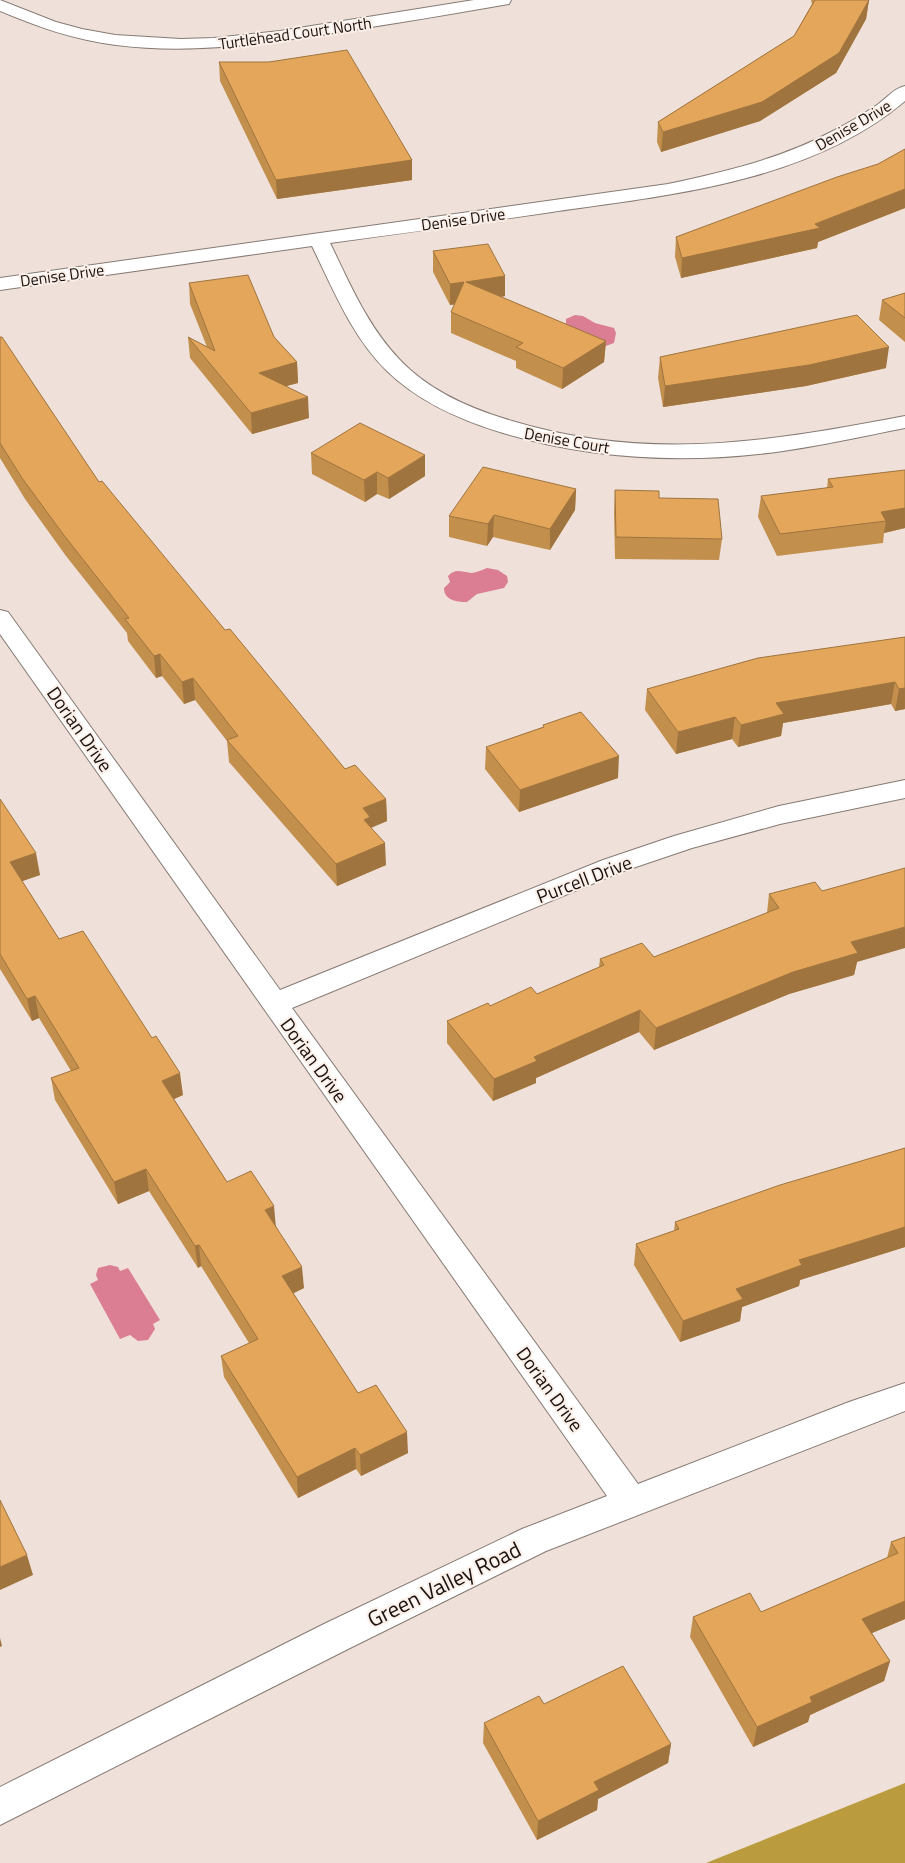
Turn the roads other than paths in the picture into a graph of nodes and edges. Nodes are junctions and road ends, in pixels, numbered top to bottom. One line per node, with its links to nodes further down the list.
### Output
1 (503, 0): 2 (street, Turtlehead Court North)
2 (0, 5)
3 (905, 91): 4 (street, Denise Drive)
4 (318, 239): 5 (street, Denise Drive); 6 (street, Denise Court)
5 (0, 284)
6 (905, 422)
7 (0, 616): 9 (street, Dorian Drive)
8 (905, 789): 9 (street, Purcell Drive)
9 (274, 1004): 11 (street, Dorian Drive)
10 (905, 1398): 11 (street, Green Valley Road)
11 (630, 1501): 12 (street, Green Valley Road)
12 (0, 1807)

